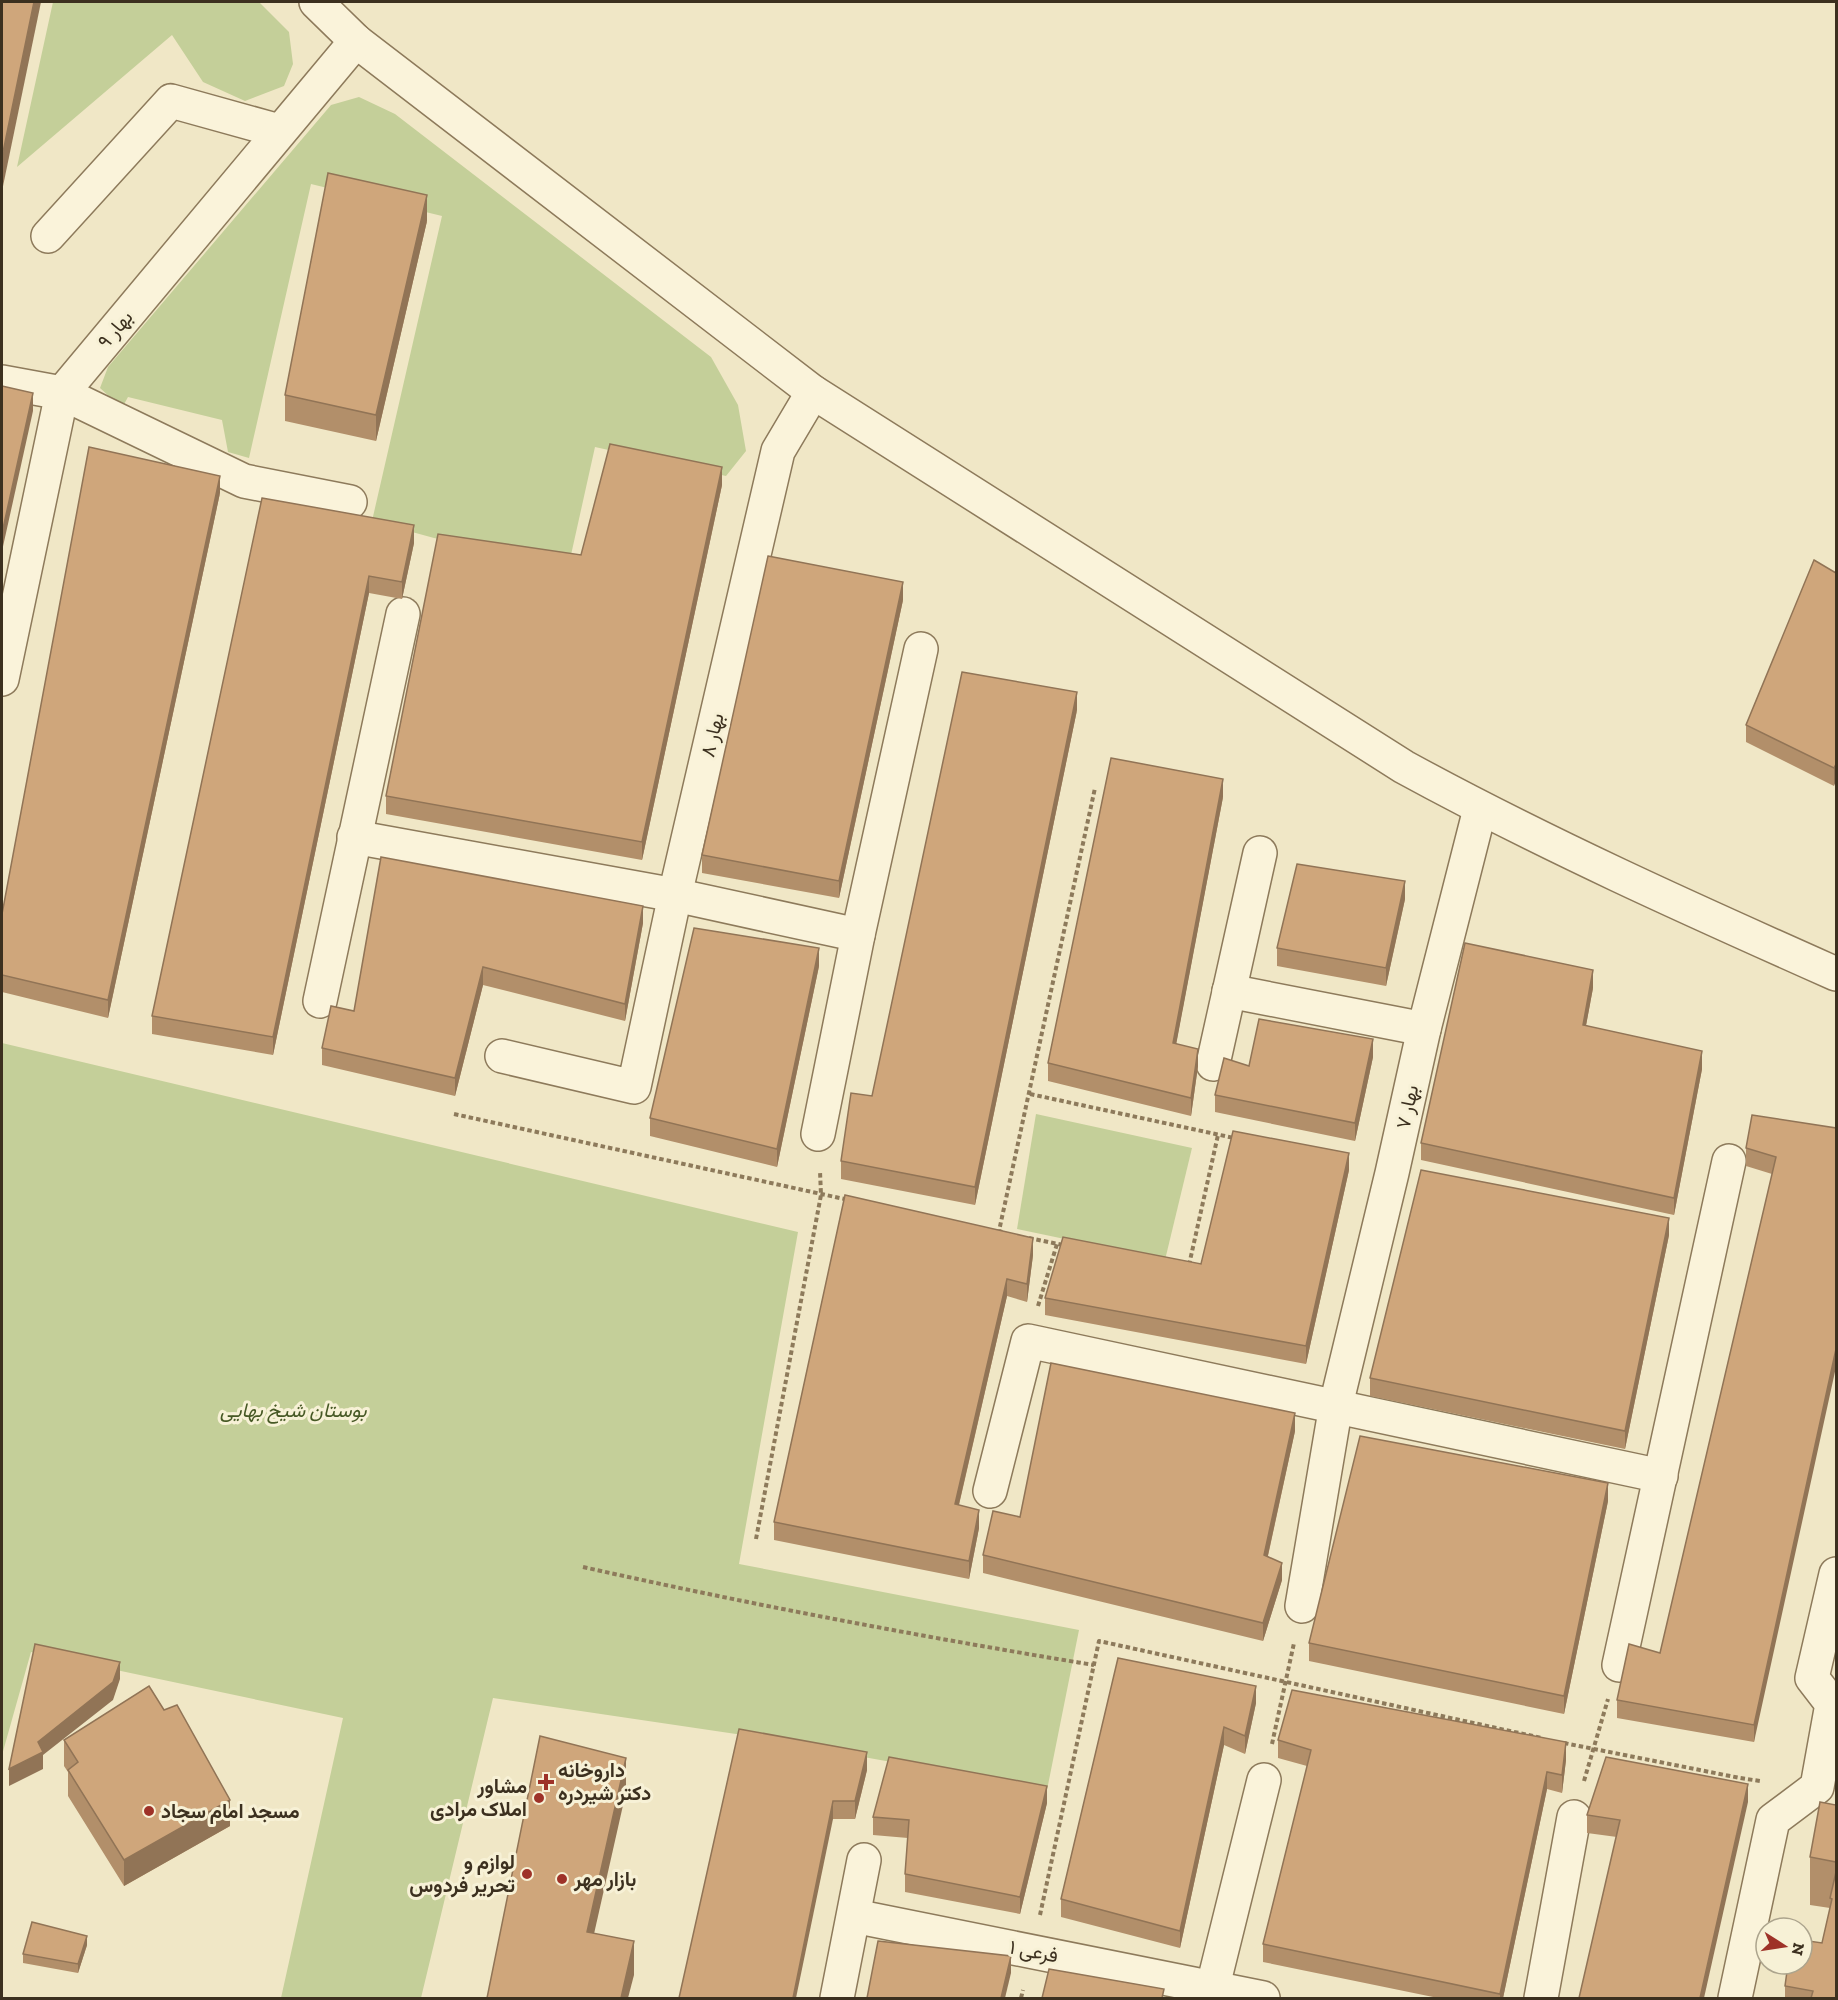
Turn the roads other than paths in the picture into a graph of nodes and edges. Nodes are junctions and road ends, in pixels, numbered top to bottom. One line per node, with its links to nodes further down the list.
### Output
1 (316, 2): 2 (street)
2 (356, 41): 3 (street, بهار ۹); 6 (street)
3 (279, 131): 4 (street); 7 (street, بهار ۹)
4 (48, 236)
5 (2, 382): 7 (street)
6 (813, 392): 12 (street); 15 (street, بهار ۸)
7 (62, 393): 8 (street); 11 (street, بهار ۹)
8 (350, 502)
9 (403, 614): 13 (street)
10 (921, 649): 16 (street)
11 (2, 680)
12 (1480, 809): 17 (street); 20 (street, بهار ۷)
13 (354, 837): 15 (street); 19 (street)
14 (1260, 853): 18 (street)
15 (675, 895): 16 (street); 21 (street, بهار ۸)
16 (858, 935): 23 (street)
17 (1836, 974)
18 (1229, 991): 20 (street); 22 (street)
19 (320, 1001)
20 (1424, 1029): 25 (street, بهار ۷)
21 (502, 1056)
22 (1213, 1064)
23 (818, 1134)
24 (1729, 1161): 26 (street)
25 (1336, 1405): 26 (street); 27 (street); 29 (street, بهار ۷)
26 (1661, 1476): 30 (street)
27 (990, 1491)
28 (1836, 1574): 32 (street)
29 (1302, 1606)
30 (1618, 1665)
31 (1264, 1780): 36 (street)
32 (1827, 1789): 40 (street)
33 (1574, 1817): 39 (street)
34 (864, 1860): 35 (street)
35 (854, 1916): 36 (street, فرعی ۱); 37 (street)
36 (1211, 1993): 38 (street, فرعی ۱)
37 (837, 1998)
38 (1263, 1998)
39 (1541, 1998)
40 (1734, 1998)

